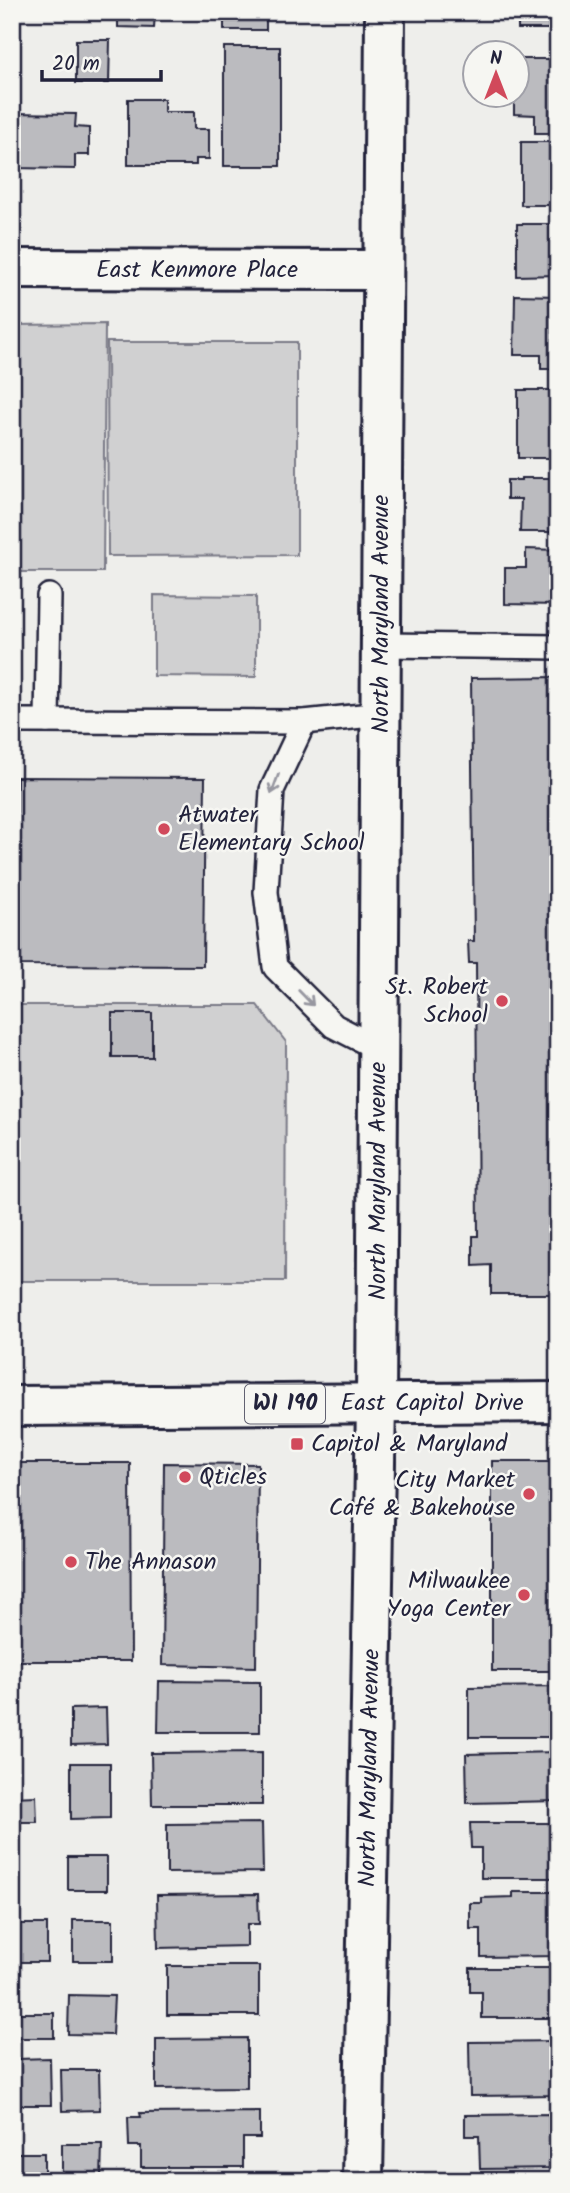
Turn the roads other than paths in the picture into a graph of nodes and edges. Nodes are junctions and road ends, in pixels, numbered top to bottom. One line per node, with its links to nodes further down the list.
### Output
1 (385, 12): 3 (street, North Maryland Avenue)
2 (12, 270): 3 (street, East Kenmore Place)
3 (382, 270): 5 (street, North Maryland Avenue)
4 (49, 596): 9 (lane)
5 (381, 645): 6 (lane); 7 (street, North Maryland Avenue)
6 (558, 646)
7 (381, 714): 10 (lane); 11 (street, North Maryland Avenue)
8 (21, 721): 9 (lane)
9 (47, 721): 10 (lane)
10 (304, 722): 11 (lane, one-way to 11)
11 (379, 1049): 13 (street, North Maryland Avenue)
12 (558, 1402): 13 (street, East Capitol Drive / WI 190)
13 (376, 1403): 14 (street, East Capitol Drive / WI 190); 15 (street, North Maryland Avenue)
14 (12, 1406)
15 (363, 2181)

